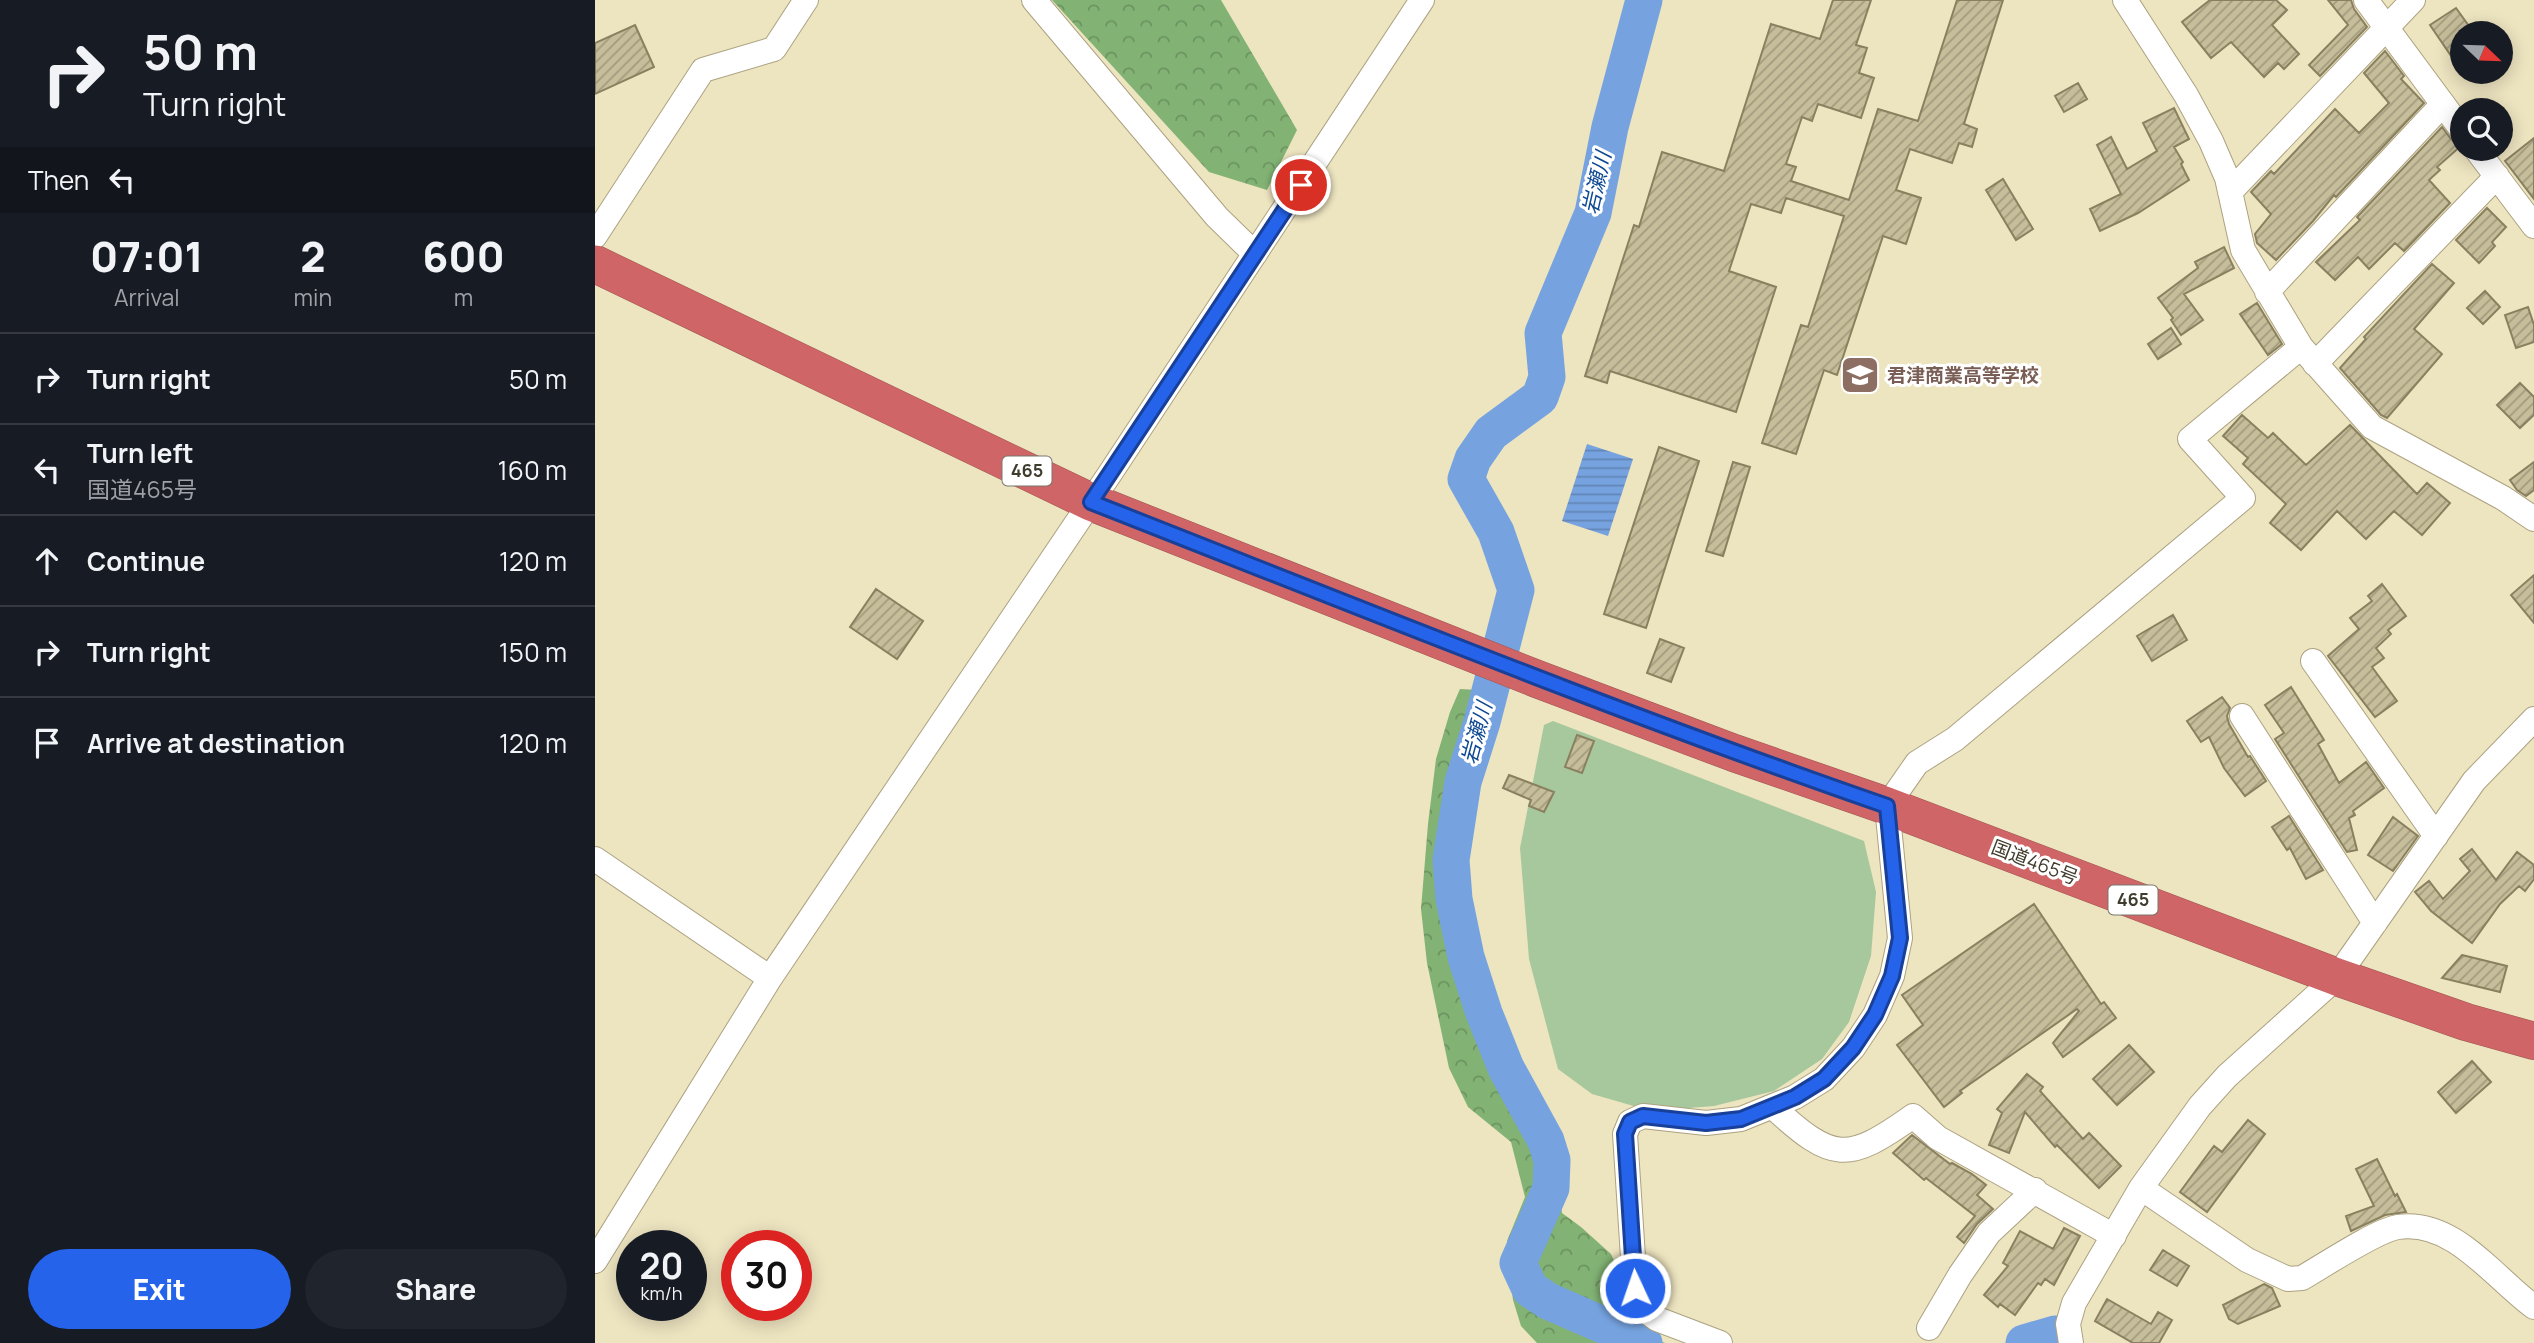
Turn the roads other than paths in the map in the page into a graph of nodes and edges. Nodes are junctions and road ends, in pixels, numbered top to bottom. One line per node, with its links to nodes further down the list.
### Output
1 (806, 0): 14 (street)
2 (1034, 0): 15 (street)
3 (1422, 0): 15 (street)
4 (2125, 0): 12 (street)
5 (2366, 0): 7 (street)
6 (2413, 0): 7 (street)
7 (2386, 27): 8 (street); 12 (street)
8 (2443, 104): 9 (street); 17 (street)
9 (2450, 114)
10 (2485, 161): 11 (street)
11 (2497, 176): 13 (street); 18 (street)
12 (2231, 192): 17 (street)
13 (2534, 226)
14 (595, 236)
15 (1255, 254): 19 (street)
16 (595, 264): 19 (highway, 465)
17 (2267, 292): 18 (street)
18 (2308, 355): 20 (street); 24 (street)
19 (1091, 502): 24 (highway, 国道465号 / 465); 29 (street)
20 (2534, 519)
21 (2313, 661): 25 (street)
22 (2242, 716): 27 (street)
23 (2534, 719): 25 (street)
24 (1887, 806): 28 (highway, 国道465号 / 465); 31 (street)
25 (2436, 836): 27 (street)
26 (595, 859): 29 (street)
27 (2375, 923): 28 (street)
28 (2337, 977): 30 (highway, 国道465号 / 465); 32 (street)
29 (771, 978): 35 (street)
30 (2534, 1041)
31 (1773, 1107): 33 (street); 38 (street)
32 (2141, 1188): 34 (street); 36 (street)
33 (2035, 1190): 34 (street); 37 (street)
34 (2114, 1236): 39 (street)
35 (595, 1261)
36 (2534, 1307)
37 (1929, 1328)
38 (1720, 1343)
39 (2071, 1343)

